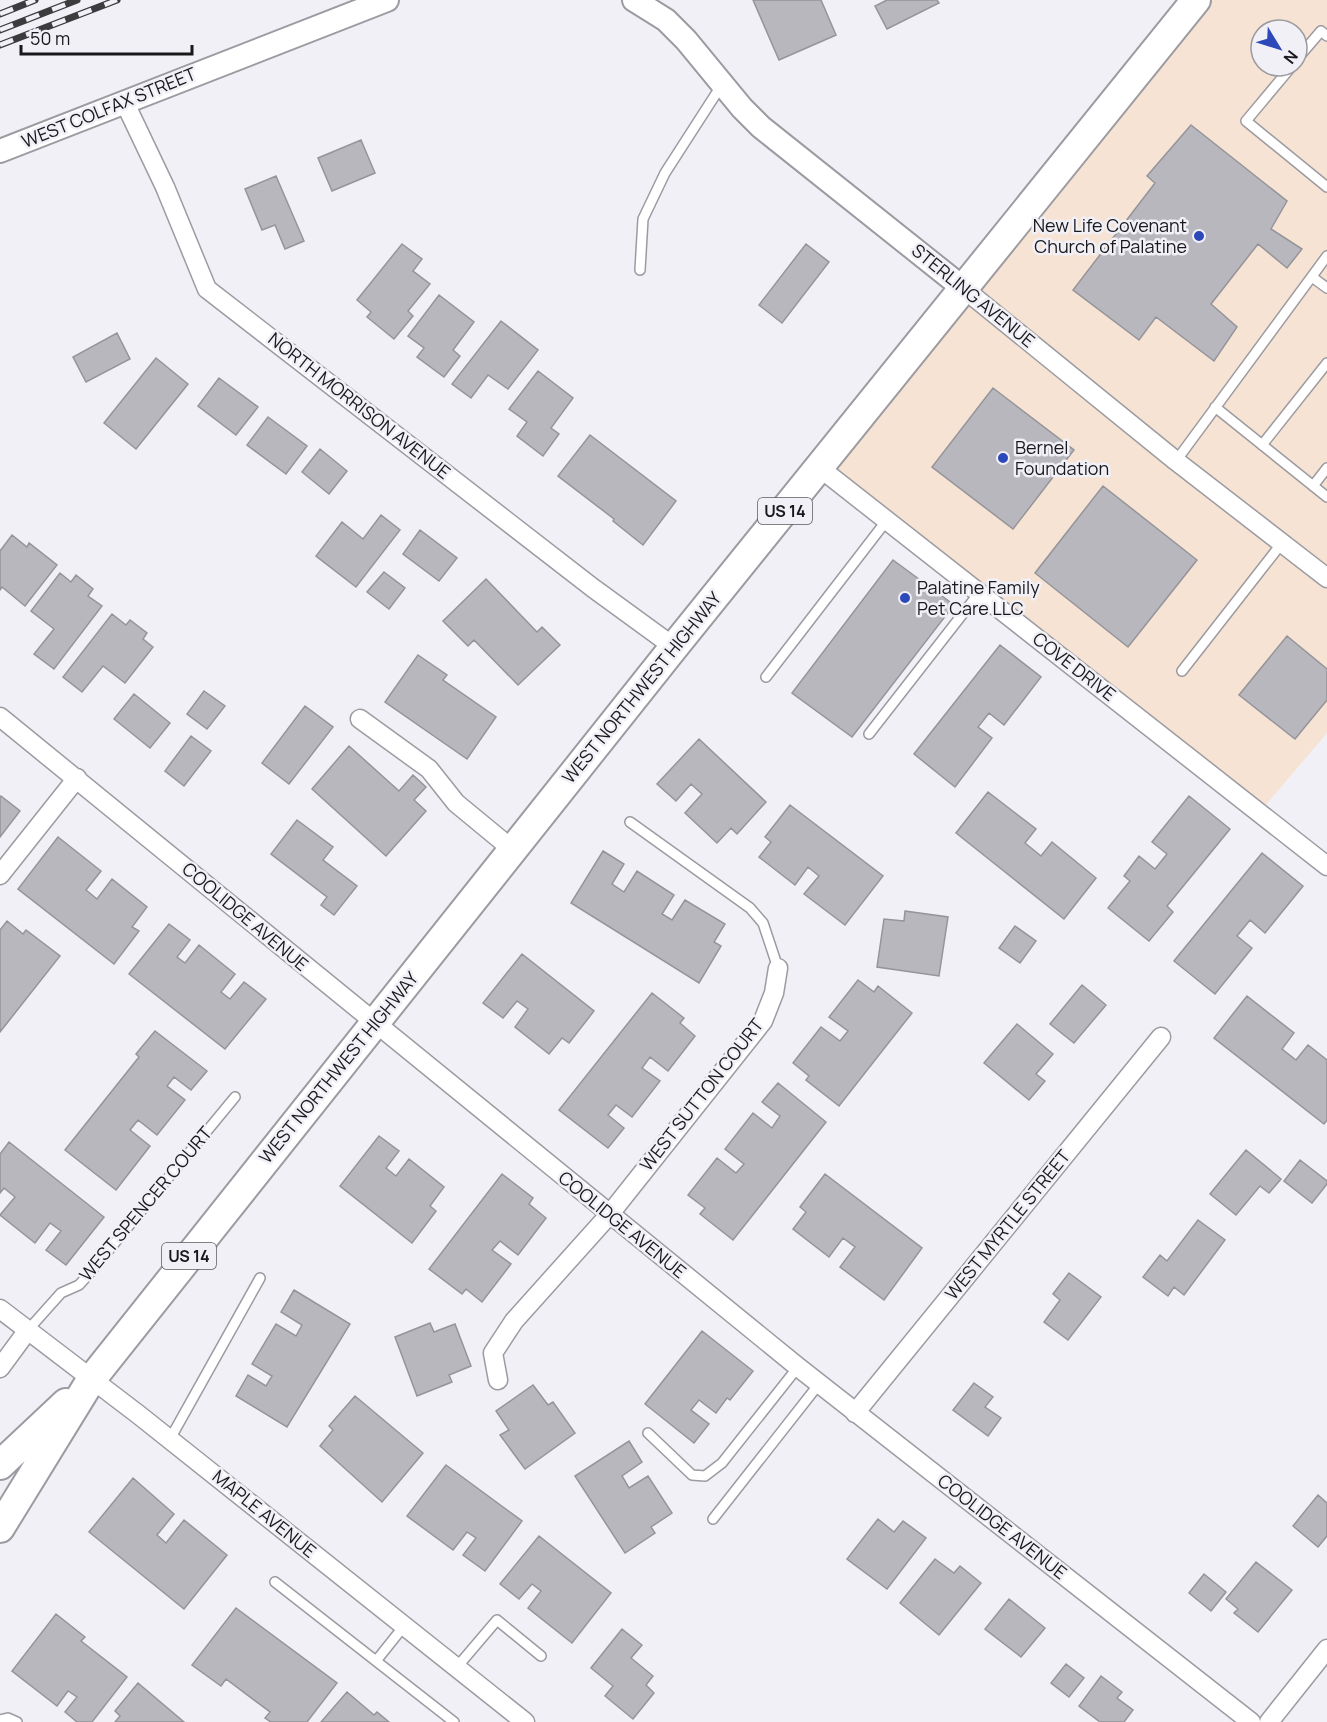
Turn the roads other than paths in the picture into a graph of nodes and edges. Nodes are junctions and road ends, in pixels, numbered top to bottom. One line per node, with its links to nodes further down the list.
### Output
1 (387, 0): 8 (street, WEST COLFAX STREET)
2 (634, 0): 7 (street, STERLING AVENUE)
3 (1197, 0): 14 (main road, WEST NORTHWEST HIGHWAY / US 14)
4 (1327, 36): 5 (lane)
5 (1309, 45)
6 (1282, 78): 10 (lane)
7 (722, 84): 12 (lane); 14 (street, STERLING AVENUE)
8 (124, 101): 9 (street, WEST COLFAX STREET); 28 (street, NORTH MORRISON AVENUE)
9 (0, 151)
10 (1327, 187)
11 (1327, 256): 13 (lane)
12 (640, 270)
13 (1312, 277): 15 (lane); 17 (lane)
14 (963, 288): 19 (street, STERLING AVENUE); 20 (main road, WEST NORTHWEST HIGHWAY / US 14)
15 (1327, 288)
16 (1327, 363): 18 (lane)
17 (1215, 407): 18 (lane); 19 (lane)
18 (1262, 445): 22 (lane)
19 (1176, 461): 25 (street, STERLING AVENUE)
20 (820, 468): 24 (street, COVE DRIVE); 28 (main road, WEST NORTHWEST HIGHWAY / US 14)
21 (1327, 468): 22 (lane)
22 (1313, 486): 23 (lane)
23 (1327, 497)
24 (887, 520): 27 (street, COVE DRIVE); 30 (lane)
25 (1282, 543): 26 (street, STERLING AVENUE); 29 (lane)
26 (1327, 578)
27 (979, 593): 33 (lane); 37 (street, COVE DRIVE)
28 (674, 647): 36 (main road, WEST NORTHWEST HIGHWAY / US 14)
29 (1182, 671)
30 (766, 677)
31 (0, 717): 34 (street, COOLIDGE AVENUE)
32 (360, 719): 36 (street)
33 (869, 734)
34 (77, 778): 38 (street); 40 (street, COOLIDGE AVENUE)
35 (630, 822): 39 (lane)
36 (513, 850): 40 (main road, WEST NORTHWEST HIGHWAY / US 14)
37 (1327, 866)
38 (0, 875)
39 (778, 968): 43 (street, WEST SUTTON COURT)
40 (374, 1024): 43 (street, COOLIDGE AVENUE); 49 (main road, WEST NORTHWEST HIGHWAY / US 14)
41 (1161, 1037): 52 (street, WEST MYRTLE STREET)
42 (235, 1097): 46 (lane, WEST SPENCER COURT)
43 (609, 1215): 47 (street, COOLIDGE AVENUE); 50 (street, WEST SUTTON COURT)
44 (260, 1278): 54 (lane)
45 (0, 1309): 46 (street, MAPLE AVENUE)
46 (28, 1330): 48 (street); 49 (street, MAPLE AVENUE)
47 (798, 1367): 51 (street, COOLIDGE AVENUE); 53 (lane)
48 (0, 1368)
49 (91, 1380): 54 (street, MAPLE AVENUE); 55 (main road, WEST NORTHWEST HIGHWAY / US 14); 57 (main road, WEST NORTHWEST HIGHWAY / US 14)
50 (498, 1380)
51 (819, 1384): 52 (street, COOLIDGE AVENUE); 56 (lane)
52 (855, 1413): 68 (street, COOLIDGE AVENUE)
53 (648, 1433)
54 (170, 1439): 59 (street, MAPLE AVENUE)
55 (0, 1465)
56 (713, 1519)
57 (0, 1528)
58 (275, 1582): 62 (lane)
59 (404, 1626): 62 (lane); 63 (street, MAPLE AVENUE)
60 (1327, 1649): 69 (street)
61 (541, 1656): 63 (lane)
62 (376, 1661): 66 (lane)
63 (457, 1667): 67 (street, MAPLE AVENUE)
64 (0, 1720): 65 (lane)
65 (17, 1722)
66 (454, 1722)
67 (525, 1722)
68 (1251, 1722)
69 (1269, 1722)

